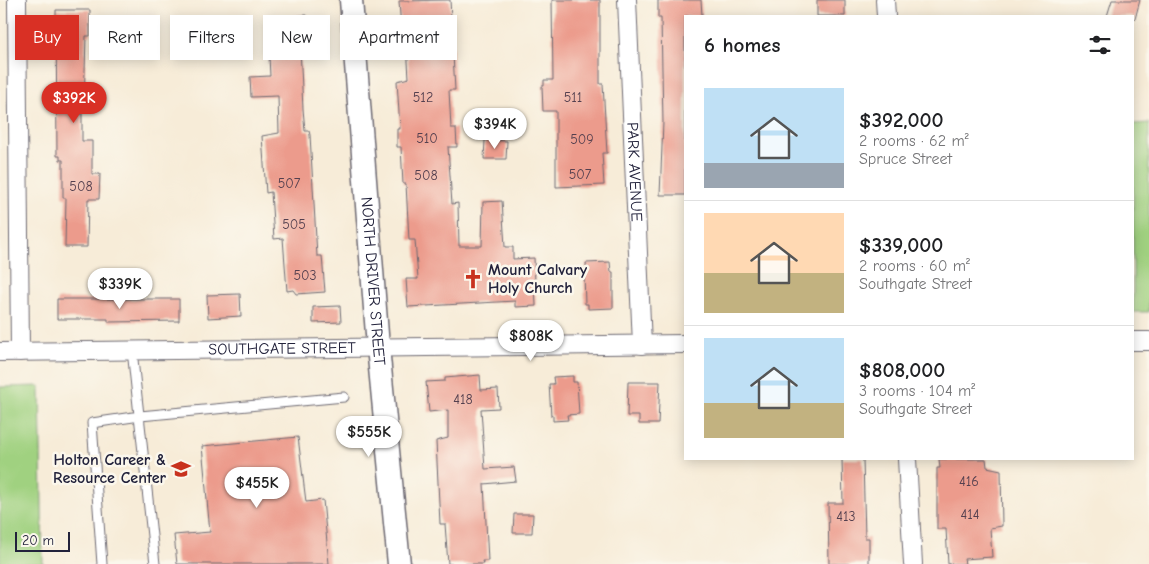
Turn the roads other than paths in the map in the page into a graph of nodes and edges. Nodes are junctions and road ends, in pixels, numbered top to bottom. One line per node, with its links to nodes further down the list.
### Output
1 (17, 0): 13 (street)
2 (351, 0): 10 (street, NORTH DRIVER STREET)
3 (627, 0): 9 (street, PARK AVENUE)
4 (885, 0): 5 (street)
5 (886, 15)
6 (1134, 341): 7 (street)
7 (1149, 341)
8 (684, 344): 9 (street, SOUTHGATE STREET)
9 (642, 345): 10 (street, SOUTHGATE STREET)
10 (378, 347): 11 (street, SOUTHGATE STREET); 19 (street, NORTH DRIVER STREET)
11 (132, 350): 13 (street, SOUTHGATE STREET); 15 (lane)
12 (0, 352): 13 (street, SOUTHGATE STREET)
13 (20, 352)
14 (344, 397): 15 (lane)
15 (140, 416): 17 (lane); 18 (lane)
16 (908, 460): 20 (street)
17 (102, 564)
18 (155, 564)
19 (399, 564)
20 (913, 564)

